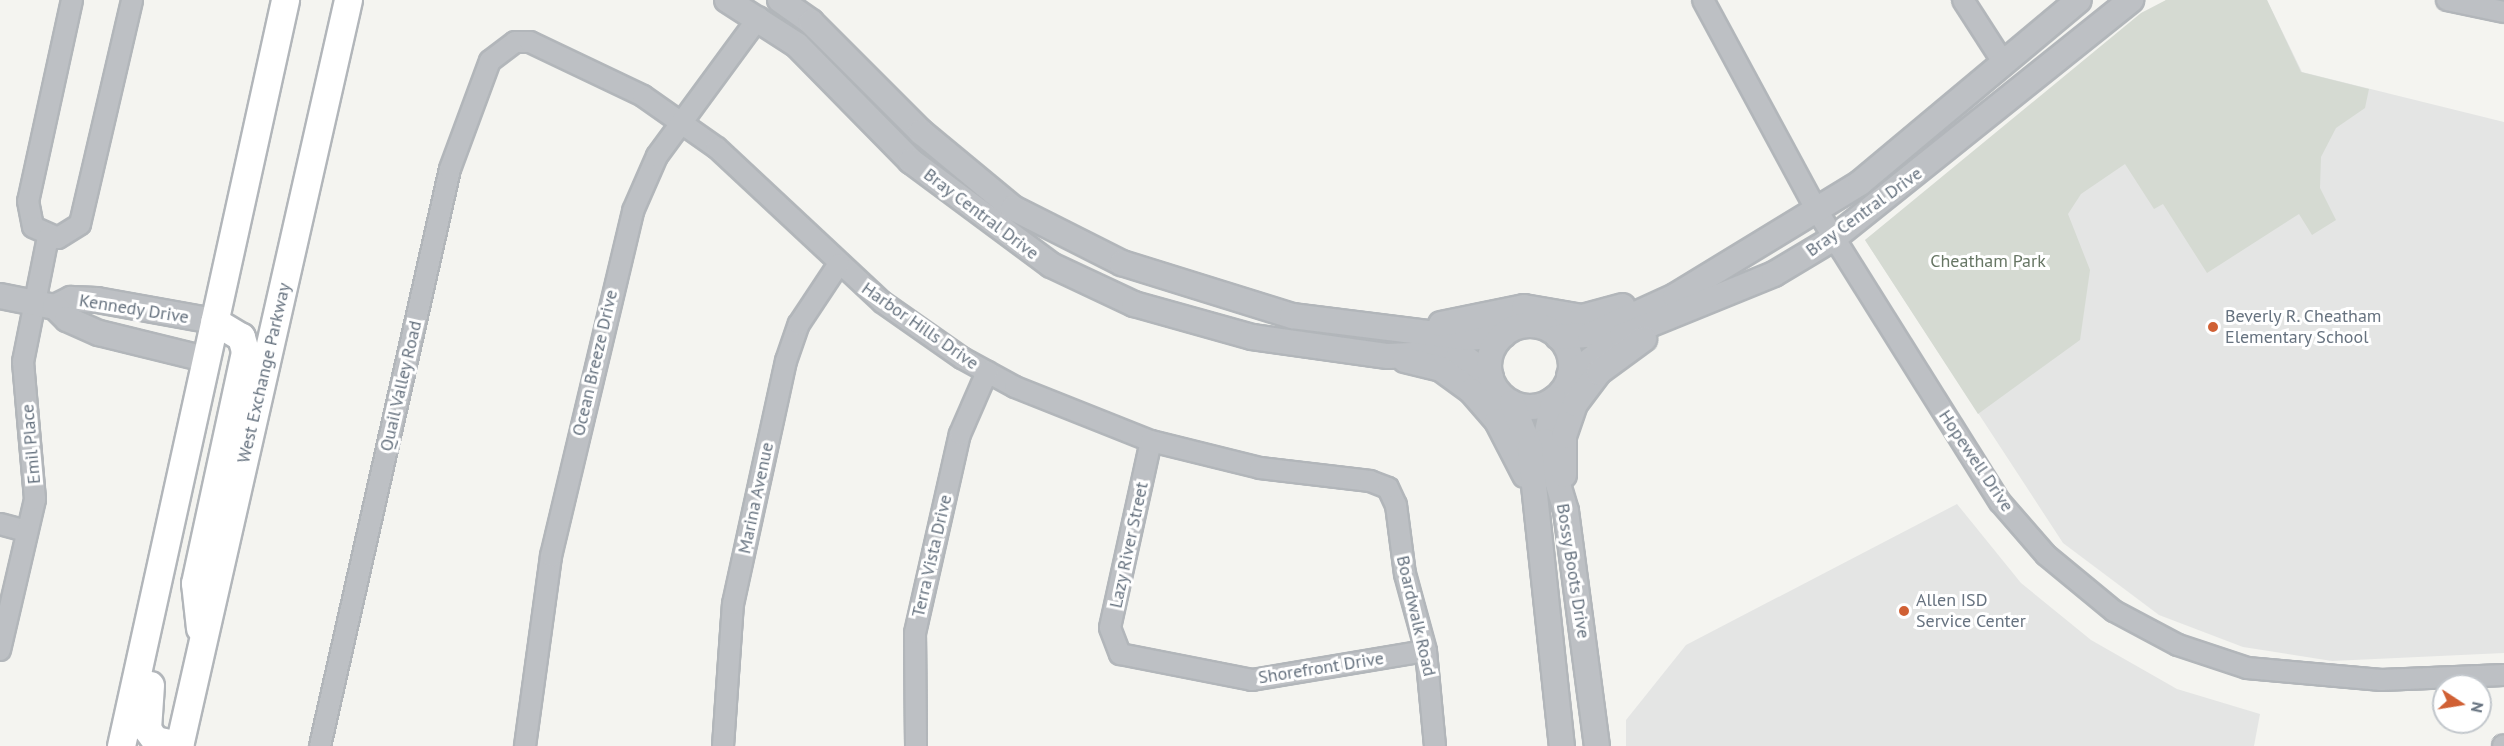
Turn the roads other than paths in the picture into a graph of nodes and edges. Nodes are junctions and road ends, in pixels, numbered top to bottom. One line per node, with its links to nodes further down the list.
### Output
1 (72, 0): 18 (street)
2 (132, 0): 18 (street)
3 (285, 0): 25 (main road)
4 (348, 0): 43 (main road, West Exchange Parkway)
5 (727, 0): 13 (street, Bray Central Drive)
6 (780, 0): 26 (street, Bray Central Drive)
7 (1703, 0): 17 (street, Hopewell Drive)
8 (1963, 0): 15 (street)
9 (2079, 0): 15 (street, Bray Central Drive)
10 (2131, 0): 19 (street, Bray Central Drive)
11 (2447, 0): 12 (street)
12 (2504, 12)
13 (759, 17): 16 (street, Ocean Breeze Drive); 29 (street, Bray Central Drive)
14 (514, 42): 16 (street, Harbor Hills Drive); 50 (street, Quail Valley Road)
15 (2003, 62): 17 (street, Bray Central Drive)
16 (681, 123): 20 (street, Harbor Hills Drive); 51 (street, Ocean Breeze Drive)
17 (1816, 209): 19 (street, Hopewell Drive); 21 (street, Bray Central Drive)
18 (48, 237): 24 (street, Emil Place)
19 (1834, 238): 23 (street, Bray Central Drive); 47 (street, Hopewell Drive)
20 (838, 265): 31 (street, Harbor Hills Drive); 52 (street, Marina Avenue)
21 (1704, 273): 26 (street); 28 (street, Bray Central Drive)
22 (0, 296): 24 (street, Kennedy Drive)
23 (1709, 303): 32 (street, Bray Central Drive); 38 (street)
24 (46, 305): 25 (street, Kennedy Drive); 30 (street, Kennedy Drive); 41 (street, Emil Place)
25 (214, 321): 30 (main road); 43 (main road)
26 (1403, 328): 27 (street, Bray Central Drive)
27 (1504, 335): 28 (street); 33 (street)
28 (1558, 337): 32 (street)
29 (1388, 356): 33 (street, Bray Central Drive); 39 (street)
30 (205, 359): 42 (main road)
31 (987, 372): 36 (street, Harbor Hills Drive); 53 (street, Terra Vista Drive)
32 (1569, 376): 34 (street)
33 (1491, 377): 35 (street)
34 (1554, 399): 35 (street); 38 (street, Bossy Boots Drive)
35 (1512, 403): 39 (street, Bossy Boots Drive)
36 (1151, 441): 37 (street, Harbor Hills Drive); 44 (street, Lazy River Street)
37 (1388, 488): 46 (street, Boardwalk Road)
38 (1566, 511): 56 (street, Bossy Boots Drive)
39 (1535, 515): 55 (street, Bossy Boots Drive)
40 (0, 524): 41 (street)
41 (27, 531): 45 (street, Emil Place)
42 (166, 542): 48 (main road); 49 (main road)
43 (202, 646): 49 (main road, West Exchange Parkway)
44 (1114, 648): 46 (street, Shorefront Drive)
45 (0, 650)
46 (1426, 651): 54 (street, Boardwalk Road)
47 (2504, 675)
48 (121, 746)
49 (180, 746)
50 (320, 746)
51 (525, 746)
52 (723, 746)
53 (916, 746)
54 (1435, 746)
55 (1562, 746)
56 (1597, 746)

